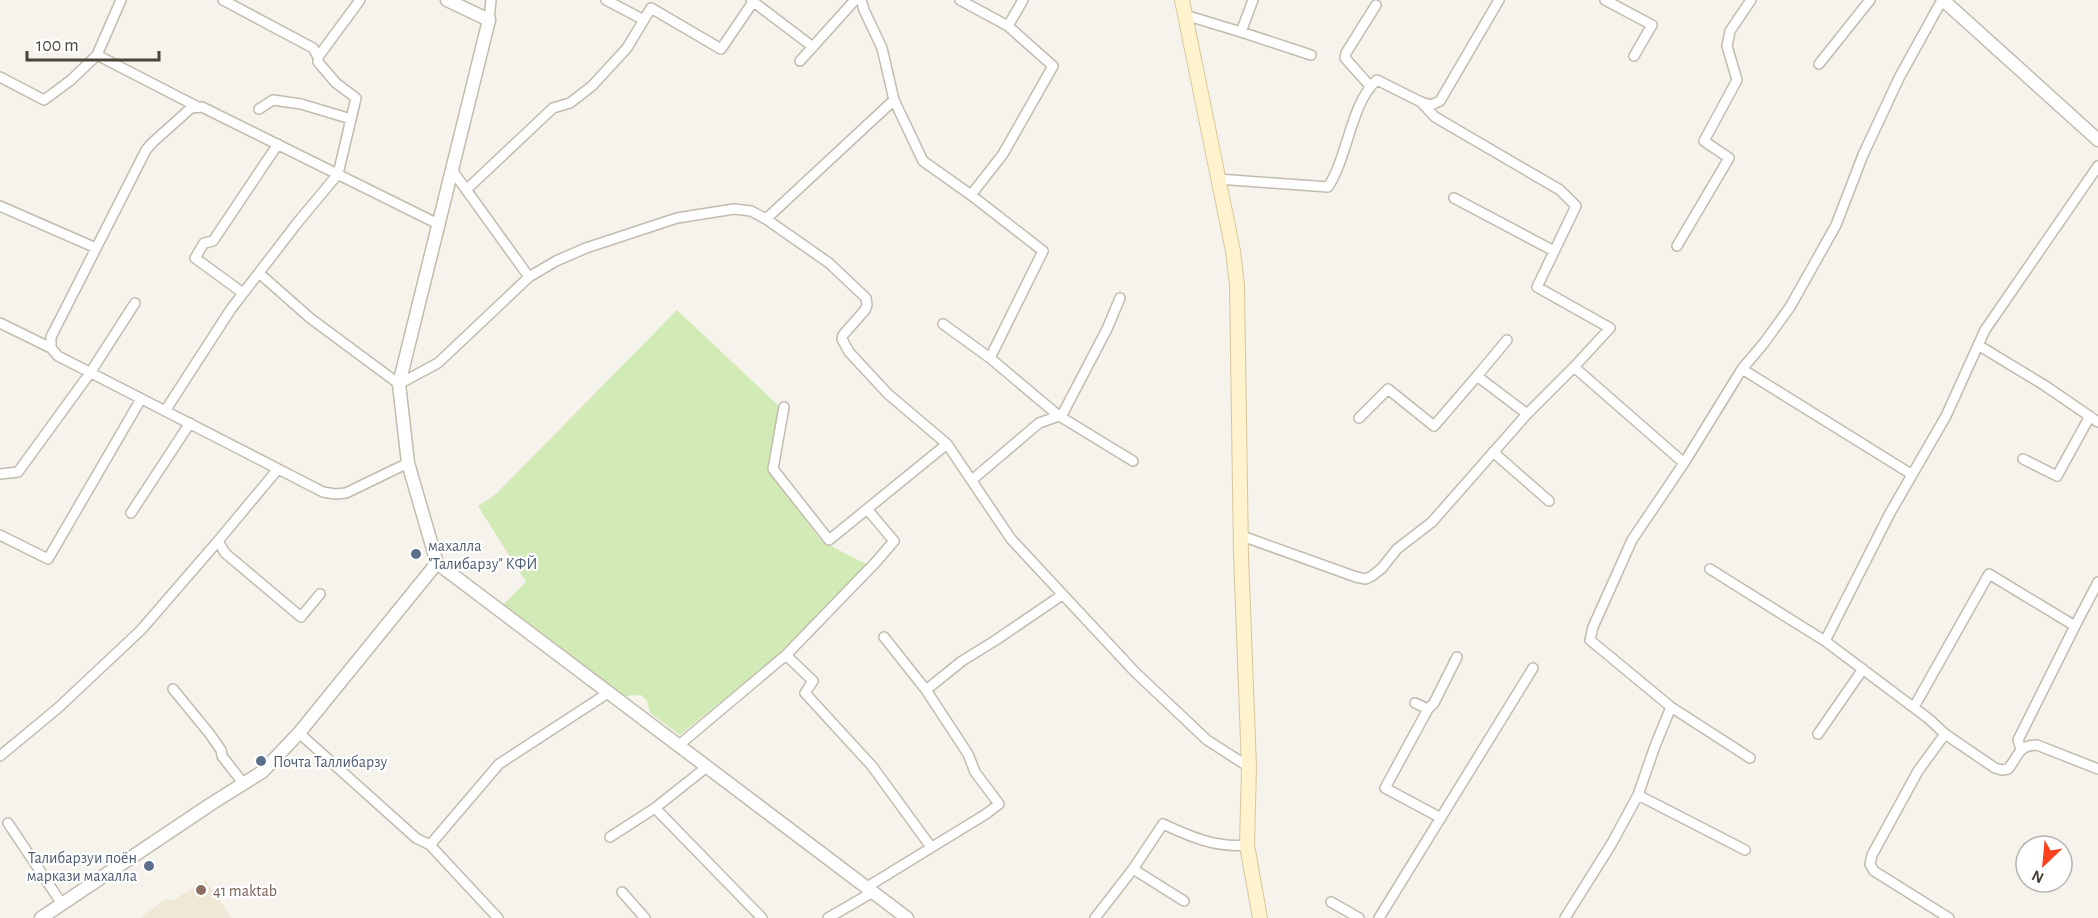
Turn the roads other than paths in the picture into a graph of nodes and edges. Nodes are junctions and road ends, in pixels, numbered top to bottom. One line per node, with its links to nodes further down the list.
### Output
1 (121, 0): 26 (street)
2 (223, 0): 29 (street)
3 (360, 0): 29 (street)
4 (447, 0): 21 (street)
5 (491, 0): 21 (street)
6 (606, 0): 22 (street)
7 (855, 0): 25 (street)
8 (861, 0): 34 (street)
9 (960, 0): 23 (street)
10 (1023, 0): 23 (street)
11 (1182, 0): 20 (main road)
12 (1253, 0): 24 (street)
13 (1499, 0): 35 (street)
14 (1605, 0): 28 (street)
15 (1751, 0): 51 (street)
16 (1870, 0): 31 (street)
17 (1942, 0): 39 (street); 66 (street)
18 (752, 1): 22 (street); 25 (street)
19 (1375, 2): 33 (street)
20 (1185, 15): 24 (street); 44 (main road)
21 (489, 20): 42 (street)
22 (644, 20): 45 (street)
23 (1008, 26): 46 (street)
24 (1241, 32): 27 (street)
25 (813, 47): 30 (street)
26 (98, 55): 32 (street); 36 (street)
27 (1311, 55)
28 (1634, 56)
29 (318, 57): 38 (street)
30 (800, 61)
31 (1820, 64)
32 (0, 77)
33 (1370, 86): 35 (street); 44 (street)
34 (894, 100): 46 (street); 49 (street)
35 (1421, 102): 53 (street)
36 (196, 106): 40 (street); 52 (street)
37 (259, 109): 38 (street)
38 (351, 119): 43 (street)
39 (2098, 140)
40 (278, 144): 43 (street); 56 (street)
41 (2098, 166): 62 (street)
42 (452, 170): 45 (street); 50 (street)
43 (338, 174): 50 (street); 54 (street)
44 (1218, 179): 92 (main road)
45 (466, 190): 55 (street)
46 (971, 195): 64 (street)
47 (1454, 198): 53 (street)
48 (0, 206): 52 (street)
49 (766, 219): 55 (street); 78 (street)
50 (438, 224): 69 (street)
51 (1677, 246)
52 (96, 248): 63 (street)
53 (1554, 251): 65 (street)
54 (259, 273): 56 (street); 69 (street)
55 (529, 277): 69 (street)
56 (243, 293): 72 (street)
57 (1120, 298): 74 (street)
58 (135, 303): 67 (street)
59 (0, 323): 63 (street)
60 (943, 324): 64 (street)
61 (1507, 340): 68 (street)
62 (1978, 345): 76 (street); 86 (street)
63 (51, 348): 67 (street)
64 (990, 358): 74 (street)
65 (1574, 367): 73 (street); 83 (street)
66 (1742, 369): 83 (street); 86 (street)
67 (90, 373): 70 (street); 85 (street)
68 (1477, 376): 73 (street); 75 (street)
69 (399, 384): 82 (street)
70 (141, 399): 72 (street); 91 (street)
71 (783, 408): 89 (street)
72 (165, 411): 77 (street)
73 (1527, 414): 79 (street)
74 (1060, 416): 81 (street); 87 (street)
75 (1359, 418)
76 (2094, 419): 80 (street)
77 (190, 423): 84 (street); 90 (street)
78 (947, 444): 87 (street); 89 (street)
79 (1493, 452): 88 (street); 92 (street)
80 (2023, 459)
81 (1132, 461)
82 (408, 463): 84 (street); 94 (street)
83 (1684, 463): 110 (street)
84 (278, 469): 93 (street)
85 (0, 474)
86 (1911, 474): 101 (street)
87 (972, 480): 98 (street)
88 (1549, 501)
89 (867, 509): 102 (street)
90 (131, 513)
91 (0, 535)
92 (1242, 536): 121 (main road)
93 (218, 541): 97 (street); 118 (street)
94 (437, 563): 108 (street); 113 (street)
95 (1710, 569): 101 (street)
96 (2098, 582): 99 (street)
97 (320, 594)
98 (1062, 595): 107 (street); 121 (street)
99 (2075, 626): 111 (street); 117 (street)
100 (884, 637): 107 (street)
101 (1825, 641): 105 (street)
102 (786, 655): 116 (street); 131 (street)
103 (1457, 657): 112 (street)
104 (1533, 668): 126 (street)
105 (1863, 669): 111 (street); 114 (street)
106 (173, 689): 123 (street)
107 (926, 690): 131 (street)
108 (608, 693): 116 (street); 129 (street)
109 (1414, 703): 112 (street)
110 (1671, 707): 119 (street); 124 (street)
111 (1914, 707): 115 (street)
112 (1428, 709): 126 (street)
113 (299, 733): 123 (street); 129 (street)
114 (1818, 734)
115 (1945, 734): 117 (street); 150 (street)
116 (679, 745): 120 (street)
117 (2021, 749): 122 (street)
118 (0, 756)
119 (1749, 758)
120 (708, 766): 125 (street); 134 (street)
121 (1249, 767): 130 (main road)
122 (2098, 769)
123 (243, 783): 138 (street)
124 (1638, 795): 132 (street); 149 (street)
125 (655, 808): 128 (street); 142 (street)
126 (1442, 818): 148 (street)
127 (8, 823): 138 (street)
128 (610, 837)
129 (430, 845): 140 (street)
130 (1247, 845): 133 (street); 146 (main road)
131 (931, 847): 134 (street)
132 (1744, 850)
133 (1133, 869): 136 (street); 145 (street)
134 (870, 890): 143 (street); 144 (street)
135 (622, 892): 141 (street)
136 (1184, 901)
137 (1331, 902): 147 (street)
138 (62, 904): 139 (street)
139 (41, 918)
140 (498, 918)
141 (645, 918)
142 (762, 918)
143 (828, 918)
144 (907, 918)
145 (1095, 918)
146 (1260, 918)
147 (1359, 918)
148 (1379, 918)
149 (1565, 918)
150 (1949, 918)

